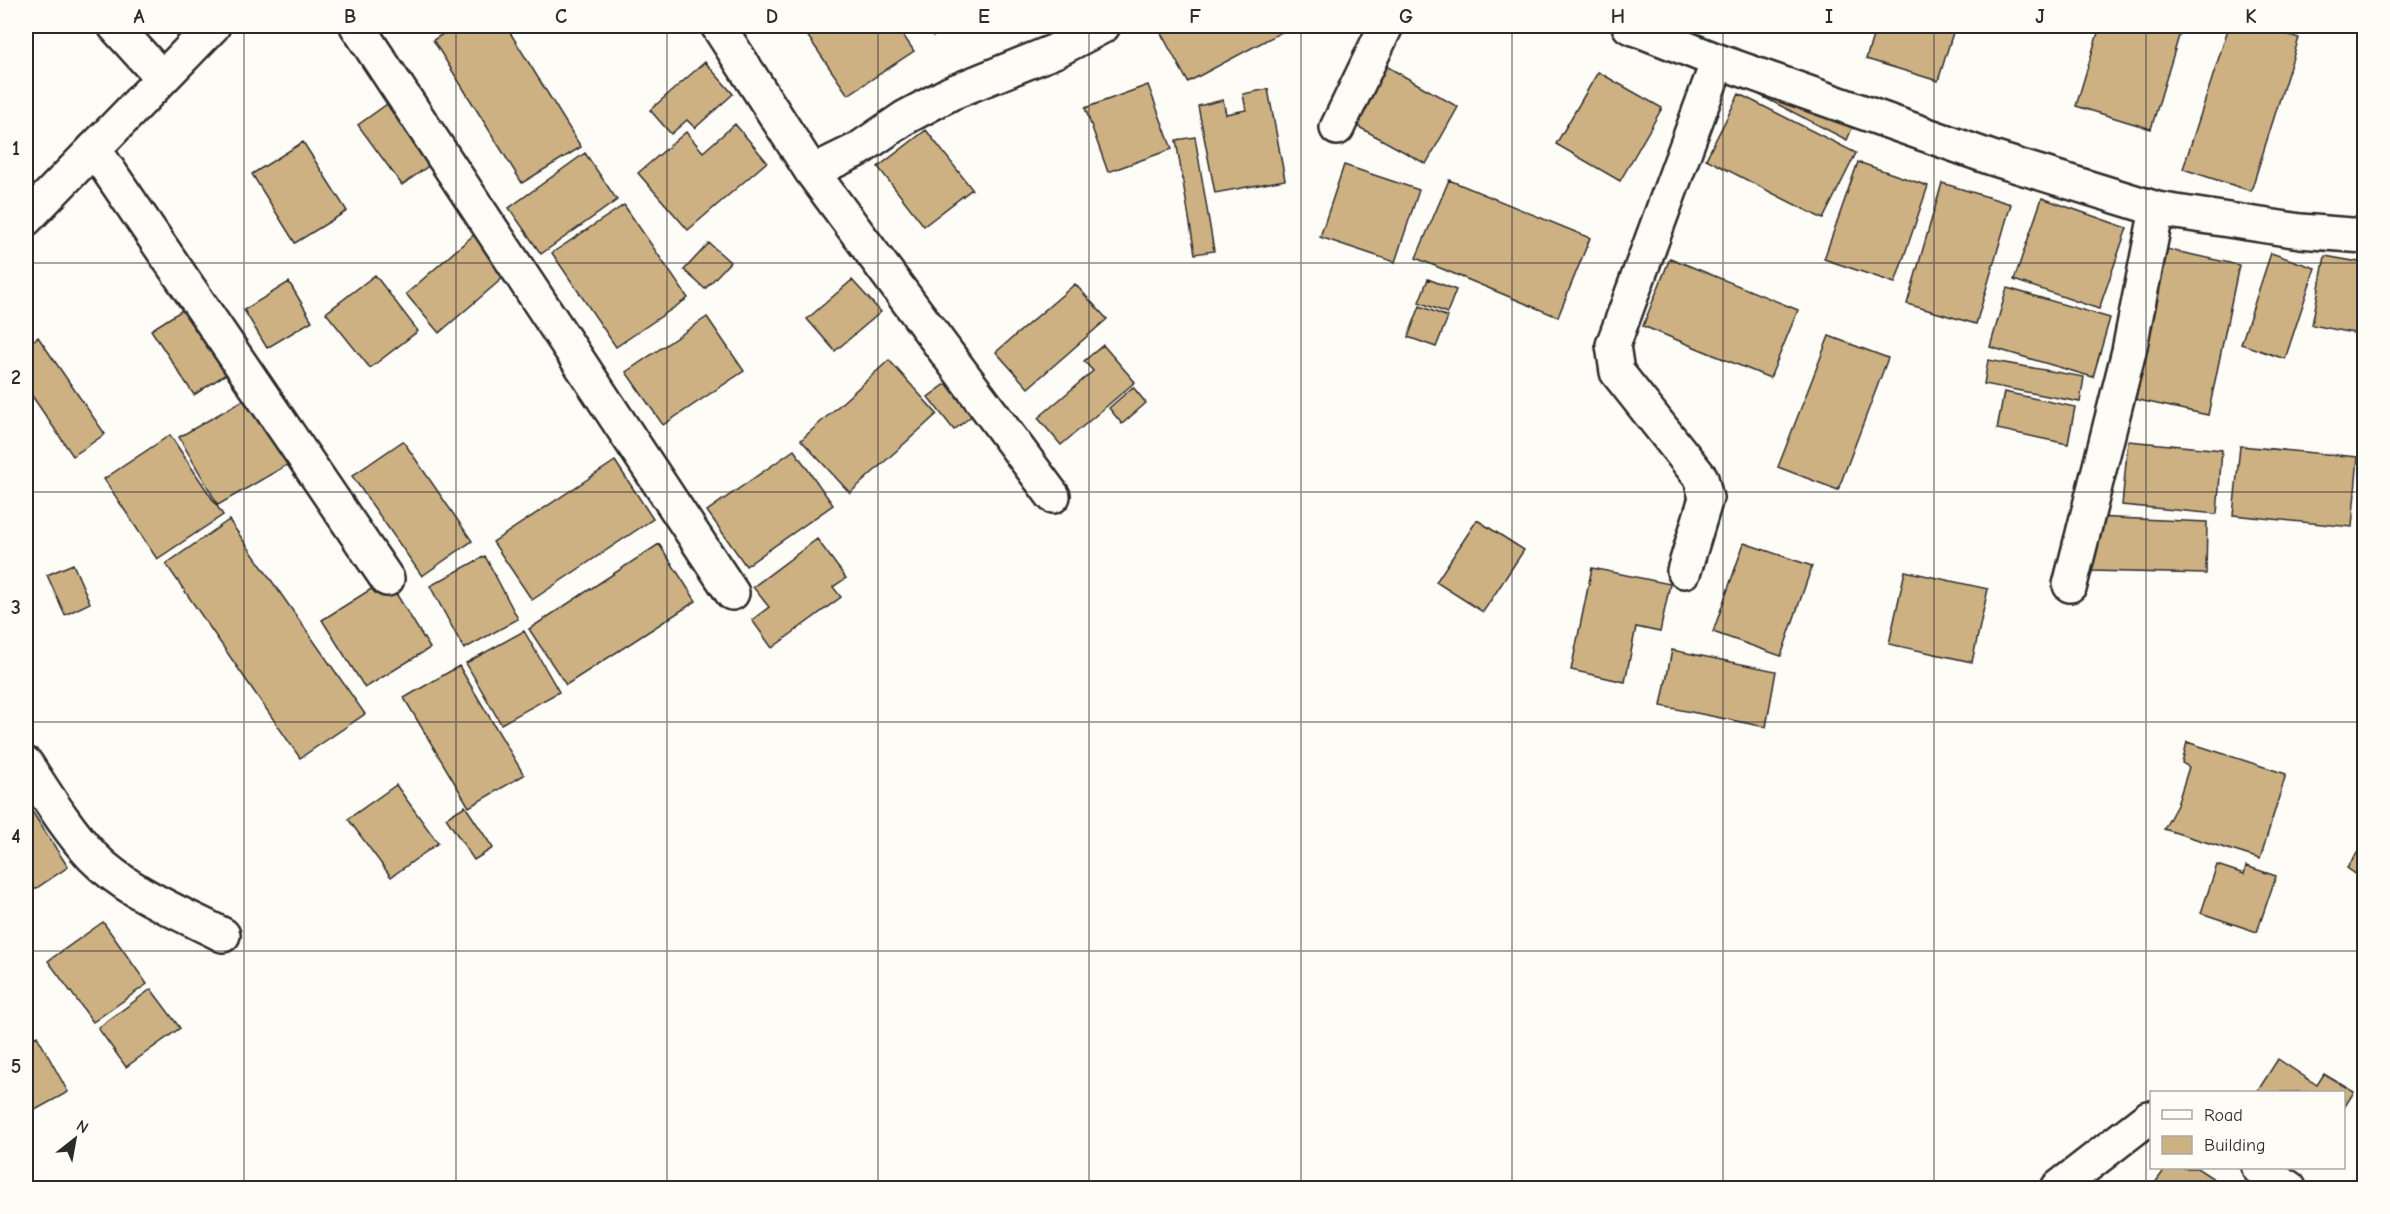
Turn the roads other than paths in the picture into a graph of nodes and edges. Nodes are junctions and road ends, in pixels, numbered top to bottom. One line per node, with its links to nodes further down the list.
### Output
1 (115, 26): 9 (street)
2 (357, 26): 20 (street)
3 (718, 26): 12 (street)
4 (1103, 26): 12 (street)
5 (1386, 26): 10 (street)
6 (1629, 26): 8 (street)
7 (202, 30): 9 (street)
8 (1718, 61): 13 (street); 17 (street)
9 (162, 78): 11 (street)
10 (1337, 128)
11 (94, 148): 14 (street); 18 (street)
12 (812, 172): 16 (street)
13 (2157, 209): 15 (street); 19 (street)
14 (26, 219)
15 (2364, 236)
16 (1053, 496)
17 (1684, 571)
18 (387, 579)
19 (2070, 585)
20 (732, 593)
21 (26, 764): 22 (street)
22 (223, 934)
23 (2150, 1119): 25 (street)
24 (2262, 1169): 26 (street)
25 (2058, 1188)
26 (2289, 1188)

